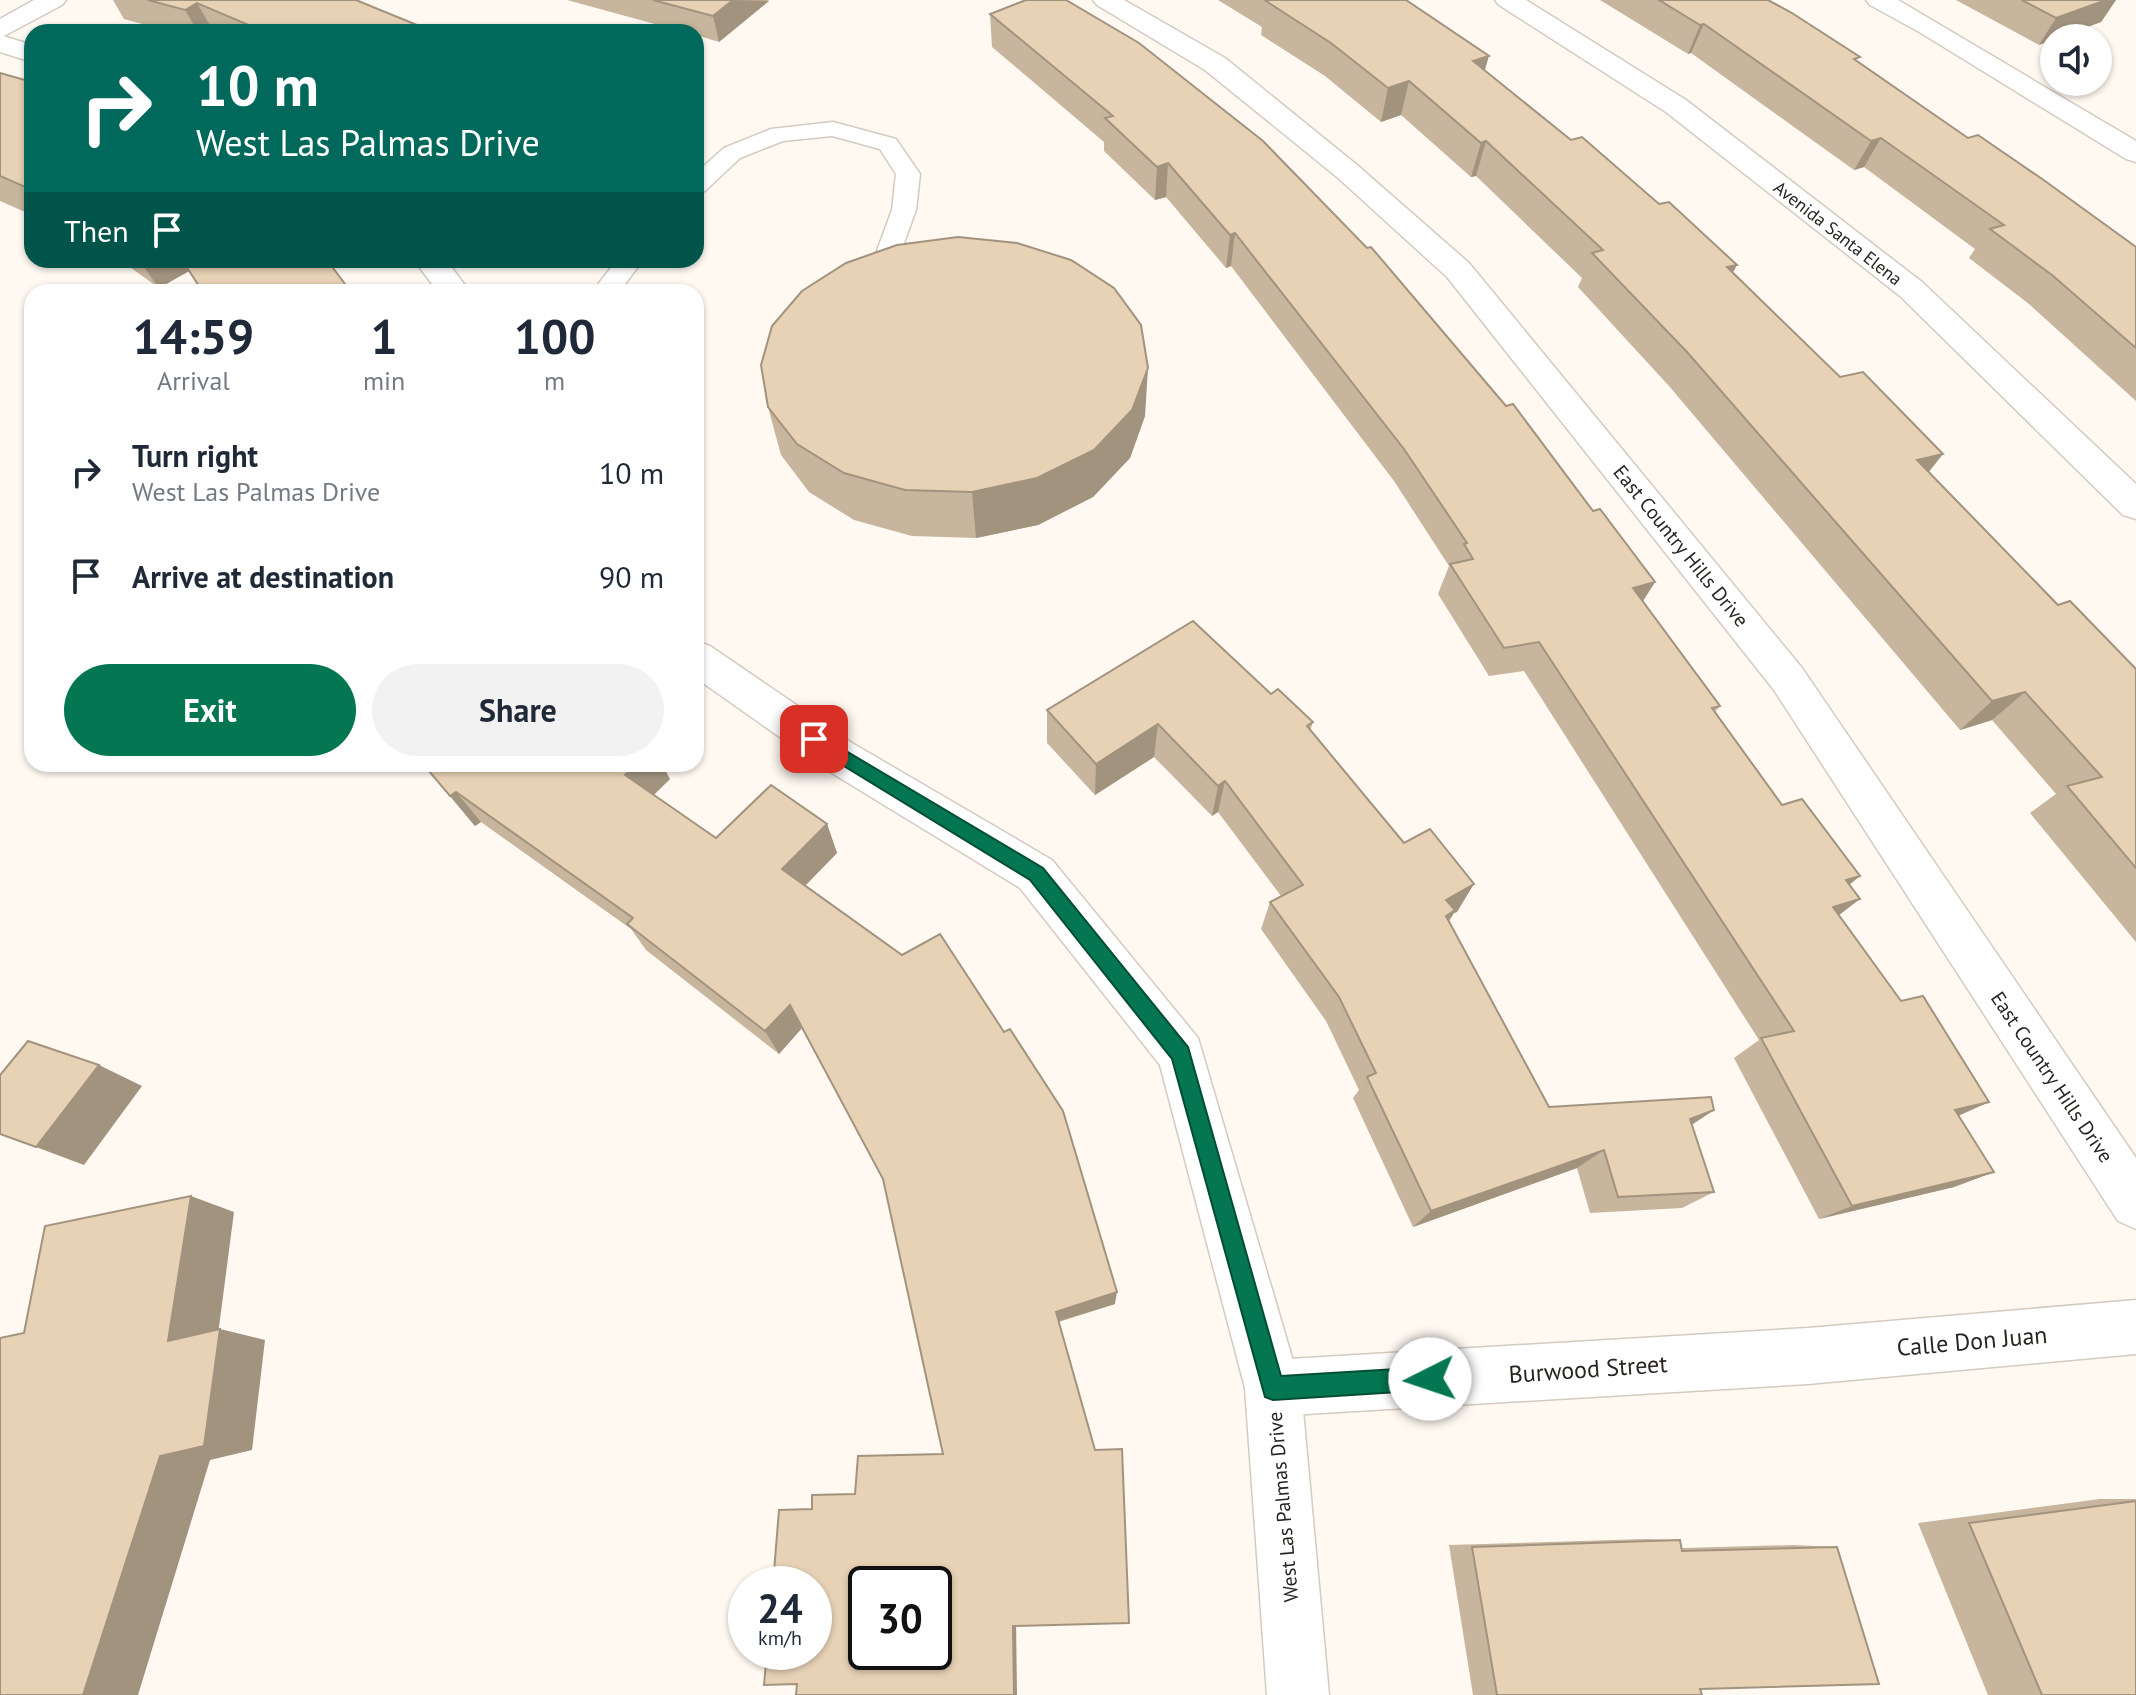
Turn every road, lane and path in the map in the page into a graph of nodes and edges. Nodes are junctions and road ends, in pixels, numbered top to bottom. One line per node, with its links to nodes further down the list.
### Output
1 (53, 0): 5 (street)
2 (1106, 0): 15 (street, East Country Hills Drive)
3 (1508, 0): 13 (street, Avenida Santa Elena)
4 (1879, 0): 8 (street)
5 (0, 30)
6 (0, 43): 7 (street)
7 (24, 51)
8 (2136, 153)
9 (704, 179): 10 (lane)
10 (884, 267)
11 (624, 268): 12 (lane)
12 (611, 284)
13 (2136, 506)
14 (704, 663): 18 (street, West Las Palmas Drive)
15 (2136, 1203)
16 (2136, 1327): 17 (street, Calle Don Juan)
17 (1808, 1356): 18 (street, Burwood Street)
18 (1273, 1388): 19 (street, West Las Palmas Drive)
19 (1298, 1695)

